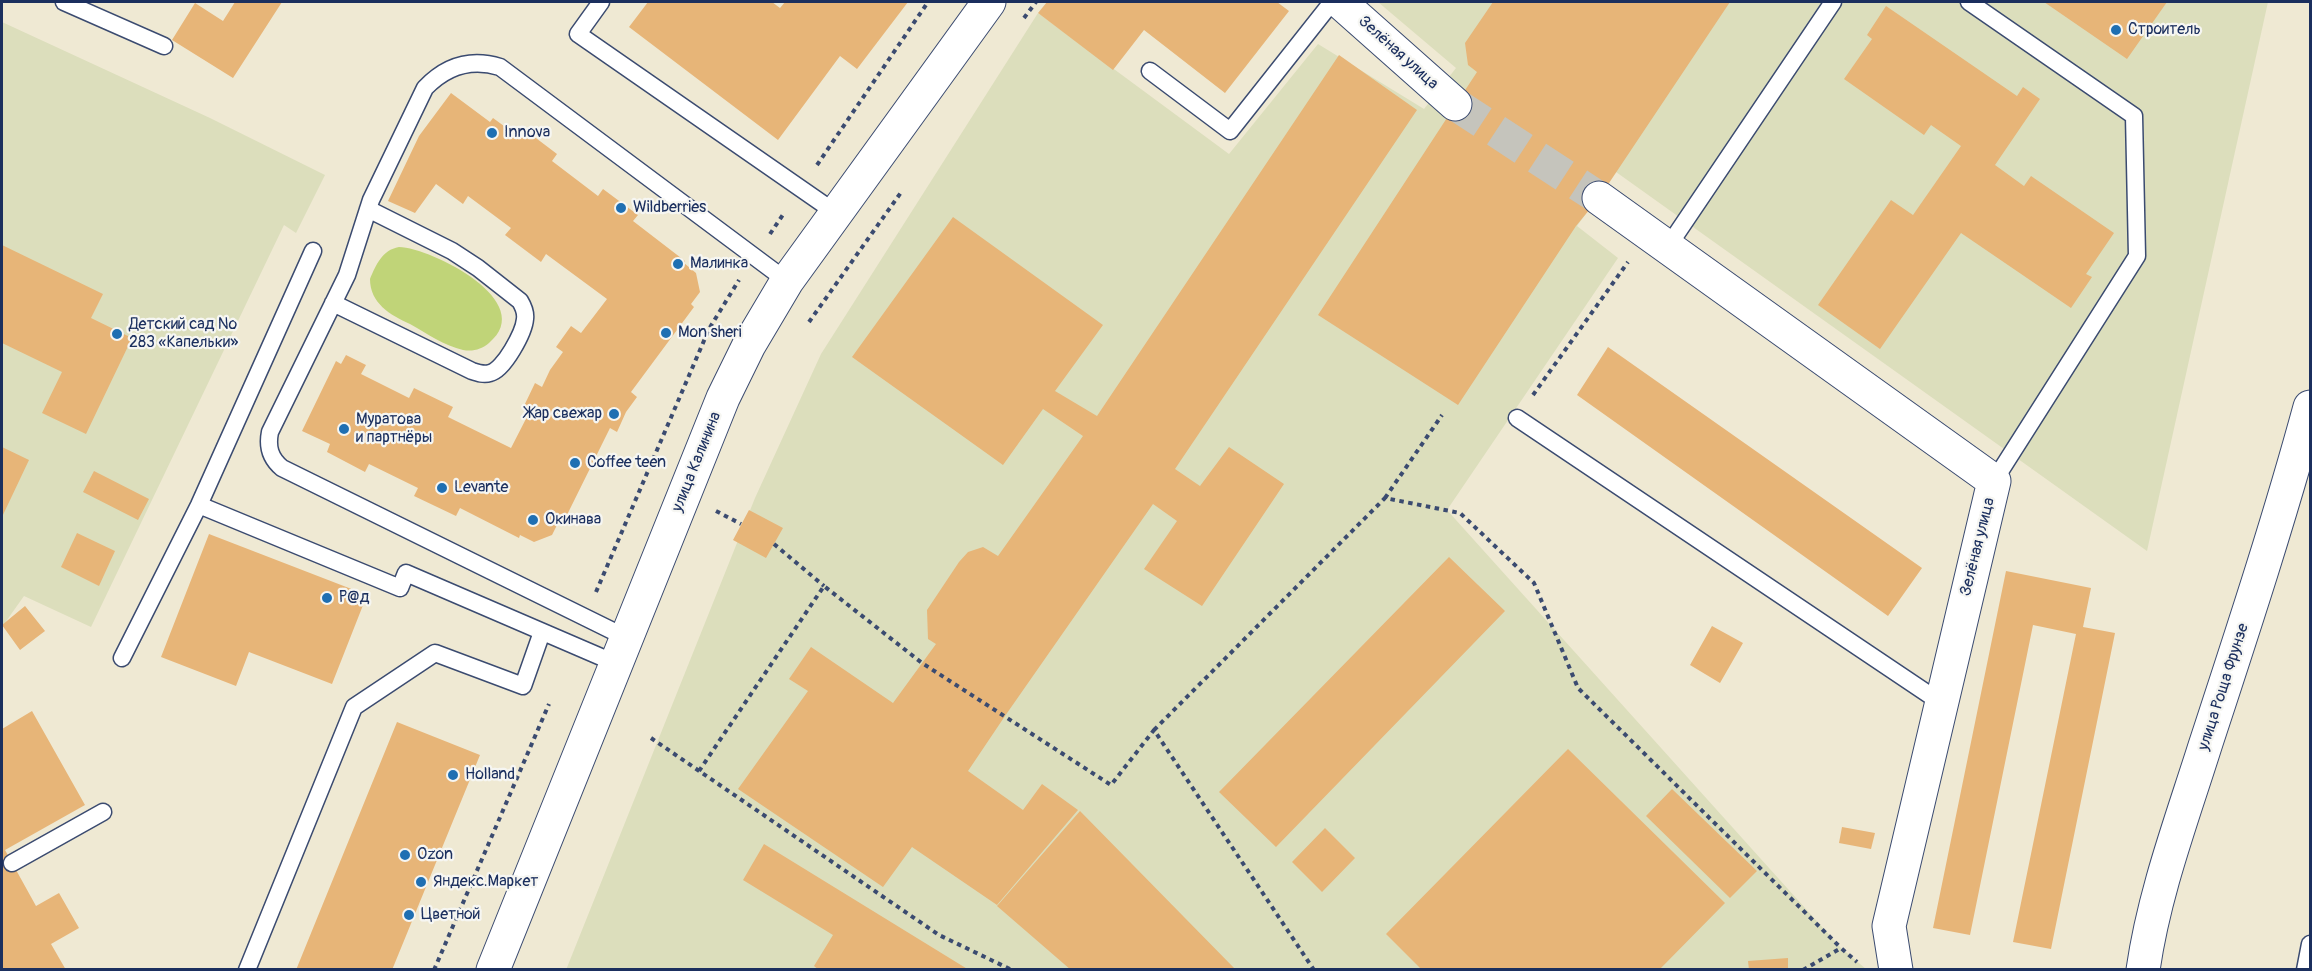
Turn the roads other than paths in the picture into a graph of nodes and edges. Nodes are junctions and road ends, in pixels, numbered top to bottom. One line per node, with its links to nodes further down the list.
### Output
1 (64, 2): 8 (lane)
2 (602, 2): 13 (lane)
3 (989, 2): 13 (street, улица Калинина)
4 (1332, 2): 9 (lane)
5 (1340, 2): 10 (street, Зелёная улица)
6 (1833, 2): 14 (lane)
7 (1970, 2): 20 (lane)
8 (164, 46)
9 (1150, 71)
10 (1455, 104)
11 (1599, 198): 14 (street, Зелёная улица)
12 (368, 208): 16 (lane); 17 (lane); 17 (lane)
13 (836, 213): 16 (street, улица Калинина)
14 (1657, 241): 20 (street, Зелёная улица)
15 (313, 251): 21 (lane)
16 (787, 281): 23 (street, улица Калинина)
17 (333, 303): 23 (lane)
18 (2310, 406): 32 (street, улица Роща Фрунзе)
19 (1517, 418): 25 (lane)
20 (1994, 481): 25 (street, Зелёная улица)
21 (199, 505): 22 (lane); 24 (lane)
22 (542, 632): 23 (lane); 29 (lane)
23 (620, 650): 30 (street, улица Калинина)
24 (122, 658)
25 (1940, 702): 31 (street, Зелёная улица)
26 (104, 812): 27 (lane)
27 (12, 863)
28 (2310, 944): 33 (lane)
29 (247, 969)
30 (493, 969)
31 (1896, 969)
32 (2143, 969)
33 (2305, 969)

